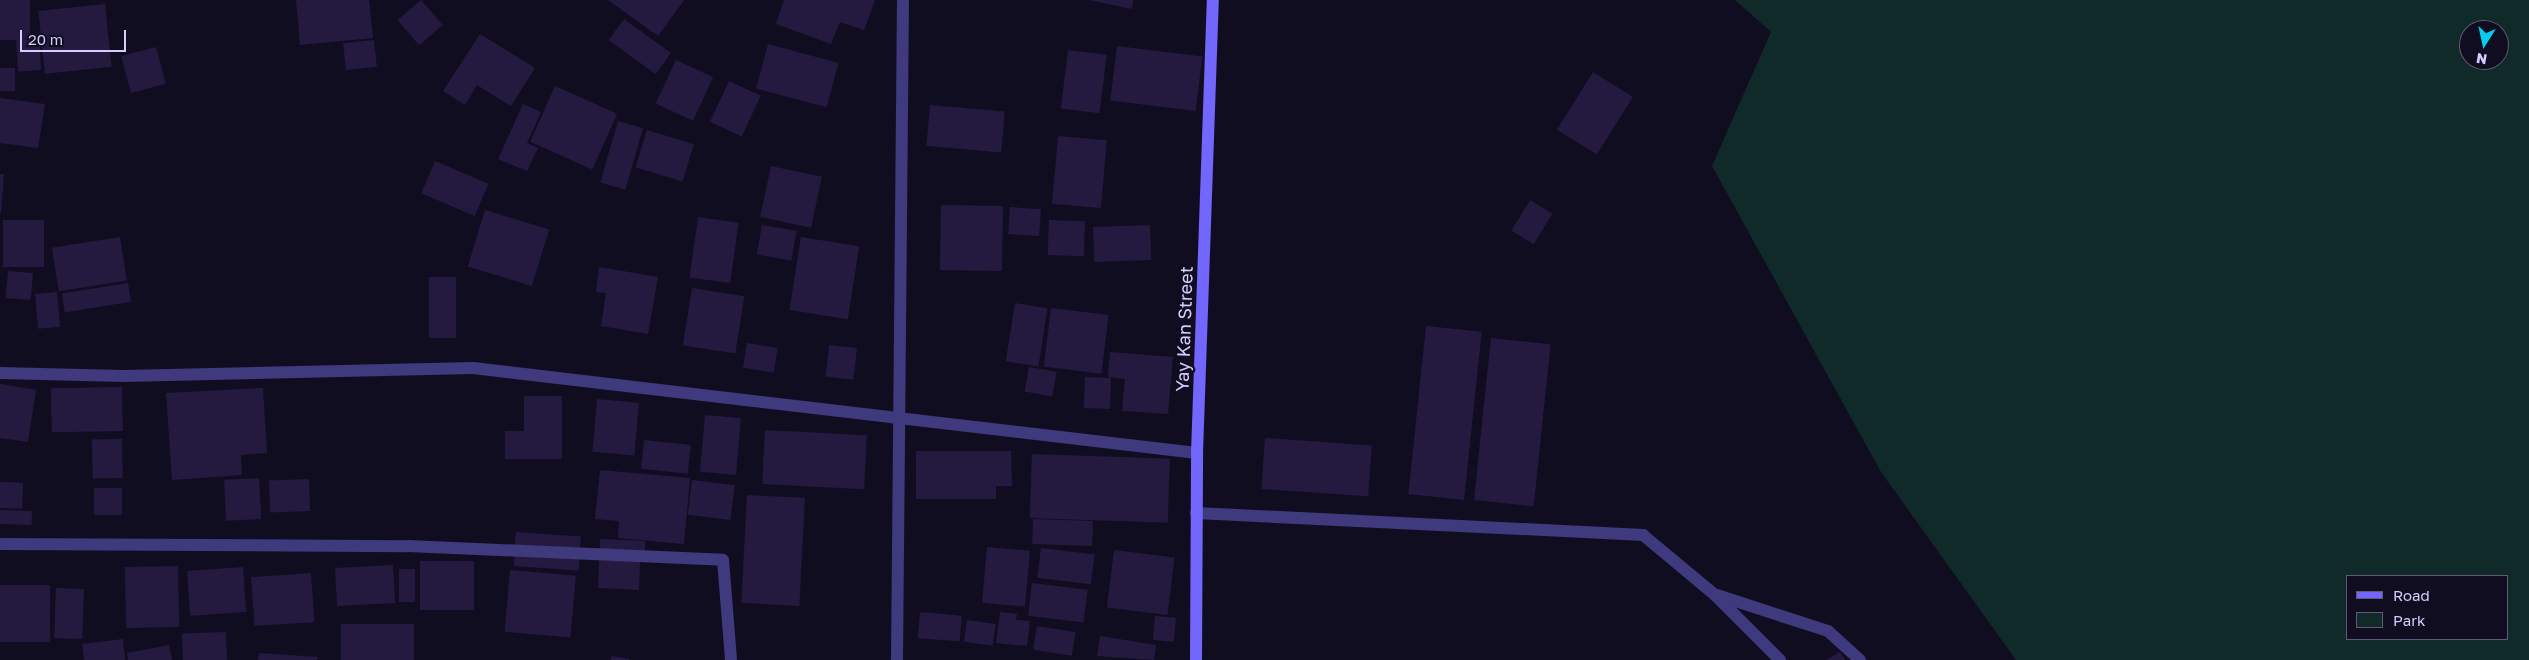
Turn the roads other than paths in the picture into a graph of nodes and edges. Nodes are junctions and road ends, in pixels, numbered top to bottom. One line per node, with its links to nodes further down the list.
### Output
1 (903, 0): 4 (street)
2 (1213, 0): 5 (main road, Yay Kan Street)
3 (0, 373): 4 (street)
4 (899, 416): 5 (street); 10 (street)
5 (1197, 453): 6 (main road, Yay Kan Street)
6 (1196, 513): 8 (street); 11 (main road, Yay Kan Street)
7 (0, 544): 9 (street)
8 (1715, 594): 12 (street); 13 (street)
9 (731, 660)
10 (897, 660)
11 (1196, 660)
12 (1780, 660)
13 (1860, 660)

